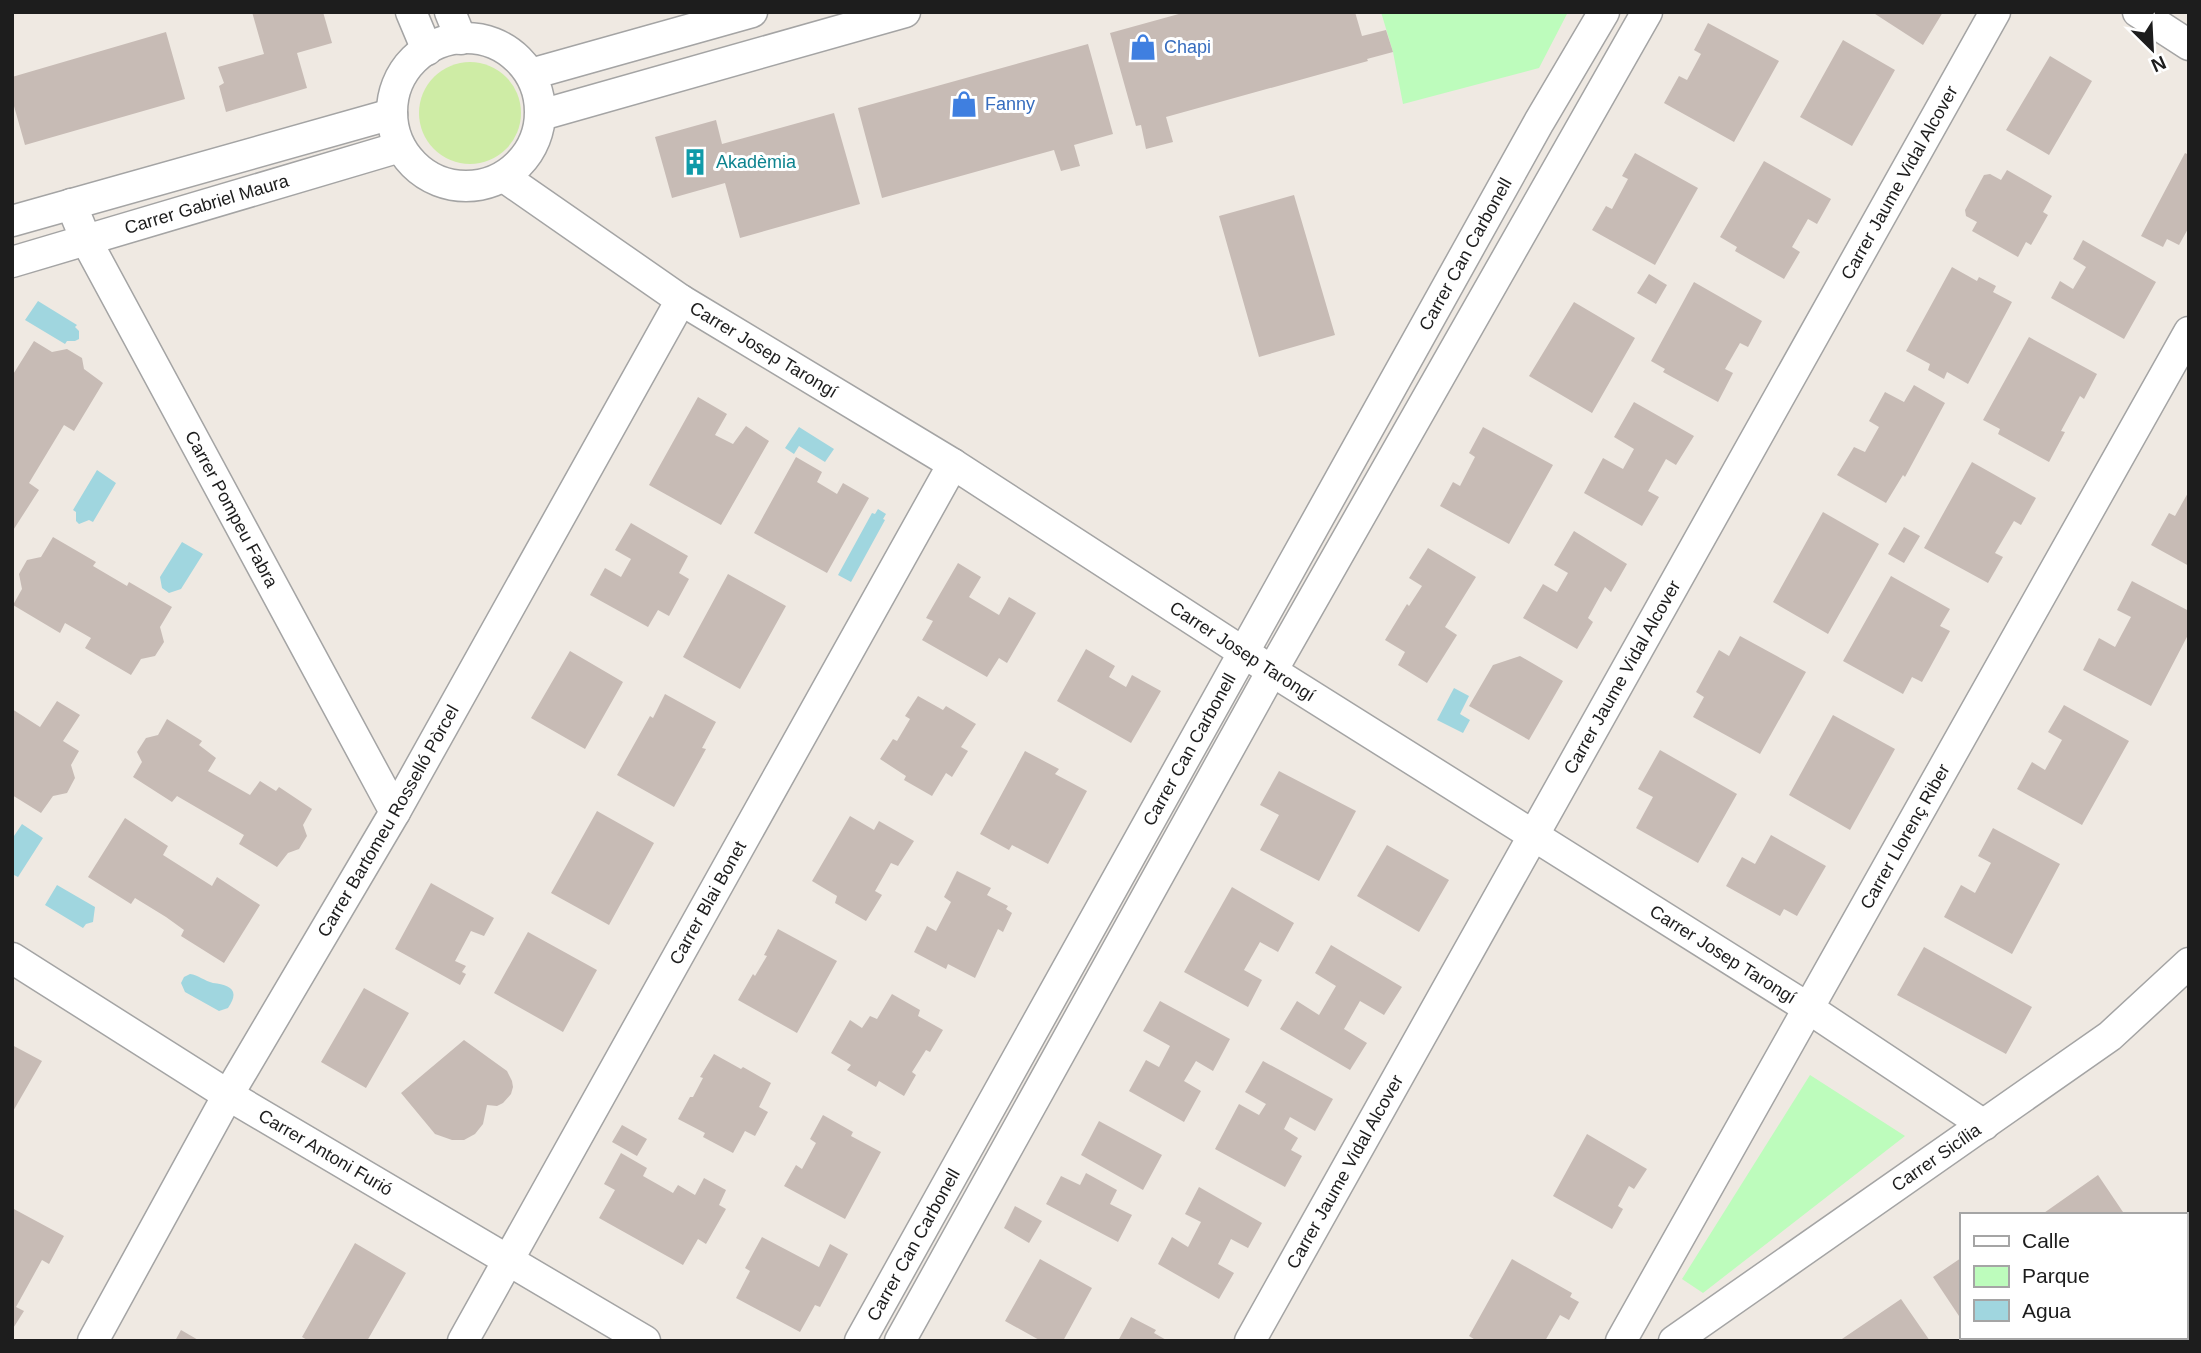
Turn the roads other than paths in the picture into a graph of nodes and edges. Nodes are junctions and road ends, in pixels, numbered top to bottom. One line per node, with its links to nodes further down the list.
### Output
1 (411, 12): 10 (street)
2 (752, 12): 11 (street)
3 (905, 12): 13 (street)
4 (1604, 12): 23 (street, Carrer Can Carbonell)
5 (1647, 12): 24 (street)
6 (1995, 12): 26 (street, Carrer Jaume Vidal Alcover)
7 (2138, 12): 9 (street)
8 (456, 25): 10 (street); 11 (street)
9 (2189, 45)
10 (427, 50): 12 (street)
11 (531, 74): 13 (street)
12 (392, 114): 14 (street); 16 (street, Carrer Gabriel Maura)
13 (541, 115): 15 (street)
14 (400, 147): 15 (street); 18 (street, Carrer Gabriel Maura)
15 (504, 177): 20 (street, Carrer Josep Tarongí)
16 (71, 204): 17 (street, Carrer Gabriel Maura); 18 (street, Carrer Pompeu Fabra)
17 (12, 221)
18 (86, 240): 19 (street, Carrer Gabriel Maura); 25 (street, Carrer Pompeu Fabra)
19 (12, 262)
20 (681, 300): 22 (street, Carrer Josep Tarongí); 25 (street, Carrer Bartomeu Rosselló Pòrcel)
21 (2189, 332): 29 (street, Carrer Llorenç Riber)
22 (953, 464): 23 (street, Carrer Josep Tarongí); 32 (street, Carrer Blai Bonet)
23 (1243, 652): 24 (street, Carrer Josep Tarongí); 36 (street, Carrer Can Carbonell)
24 (1272, 671): 26 (street, Carrer Josep Tarongí); 37 (street)
25 (395, 812): 30 (street, Carrer Bartomeu Rosselló Pòrcel)
26 (1533, 835): 29 (street, Carrer Josep Tarongí); 38 (street, Carrer Jaume Vidal Alcover)
27 (12, 958): 30 (street, Carrer Antoni Furió)
28 (2189, 963): 31 (street, Carrer Sicília)
29 (1808, 1008): 31 (street, Carrer Josep Tarongí); 39 (street, Carrer Llorenç Riber)
30 (228, 1095): 32 (street, Carrer Antoni Furió); 33 (street, Carrer Bartomeu Rosselló Pòrcel)
31 (1984, 1125): 40 (street, Carrer Sicília)
32 (509, 1259): 34 (street, Carrer Blai Bonet); 35 (street, Carrer Antoni Furió)
33 (93, 1341)
34 (463, 1341)
35 (645, 1341)
36 (860, 1341)
37 (900, 1341)
38 (1250, 1341)
39 (1621, 1341)
40 (1674, 1341)

